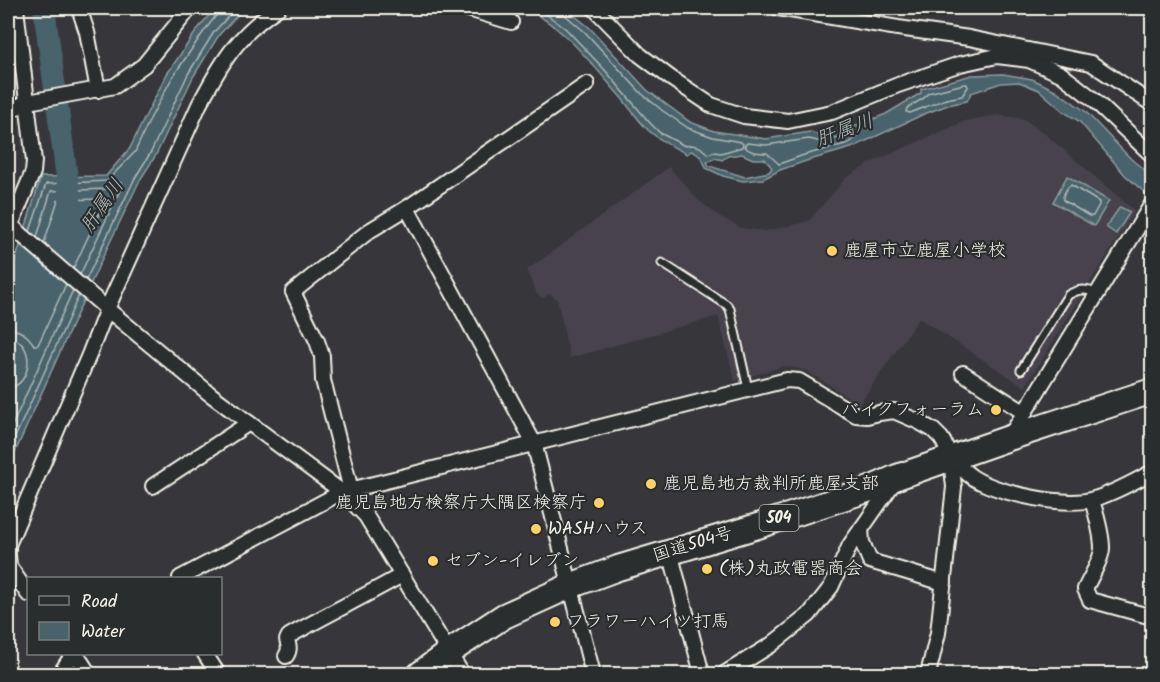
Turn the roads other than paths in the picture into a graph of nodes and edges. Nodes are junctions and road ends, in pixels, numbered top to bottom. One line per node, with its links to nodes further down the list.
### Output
1 (16, 8): 11 (street)
2 (79, 8): 10 (street)
3 (190, 8): 10 (street)
4 (278, 8): 21 (street)
5 (465, 8): 8 (street)
6 (594, 8): 14 (street)
7 (778, 8): 12 (street)
8 (511, 22)
9 (587, 84): 16 (street)
10 (94, 91): 11 (street)
11 (28, 102): 13 (street); 18 (street)
12 (1152, 104)
13 (8, 111)
14 (1152, 155)
15 (1152, 204): 17 (street)
16 (407, 208): 29 (street); 34 (street)
17 (1148, 220): 20 (street)
18 (11, 229): 21 (street)
19 (662, 262): 24 (lane)
20 (1097, 294): 22 (lane); 26 (street)
21 (107, 309): 27 (street); 38 (street)
22 (1021, 370)
23 (963, 373): 26 (street)
24 (748, 389): 29 (street); 30 (street)
25 (1152, 391): 28 (highway, 国道504号 / 504)
26 (1025, 413): 28 (street)
27 (249, 423): 33 (street); 34 (street)
28 (1009, 438): 30 (highway, 国道504号 / 504)
29 (534, 443): 34 (street); 42 (street)
30 (951, 459): 32 (highway, 国道504号 / 504); 35 (street); 41 (street)
31 (1152, 472): 35 (street)
32 (897, 477): 36 (street); 37 (highway, 国道504号 / 504)
33 (153, 486)
34 (347, 491): 39 (street); 40 (street)
35 (1092, 500): 44 (street)
36 (861, 529): 41 (street); 57 (street)
37 (670, 552): 42 (highway, 国道504号 / 504); 56 (street)
38 (8, 560): 43 (street)
39 (402, 574): 45 (street); 49 (street)
40 (184, 577)
41 (944, 583): 58 (street)
42 (570, 586): 45 (highway, 国道504号 / 504); 55 (street)
43 (27, 592)
44 (1152, 617)
45 (449, 652): 53 (highway, 国道504号 / 504); 54 (street)
46 (74, 655): 50 (street)
47 (76, 655): 51 (street)
48 (206, 655): 52 (street)
49 (286, 656)
50 (60, 675)
51 (89, 675)
52 (218, 675)
53 (420, 675)
54 (462, 675)
55 (593, 675)
56 (702, 675)
57 (724, 675)
58 (928, 675)

